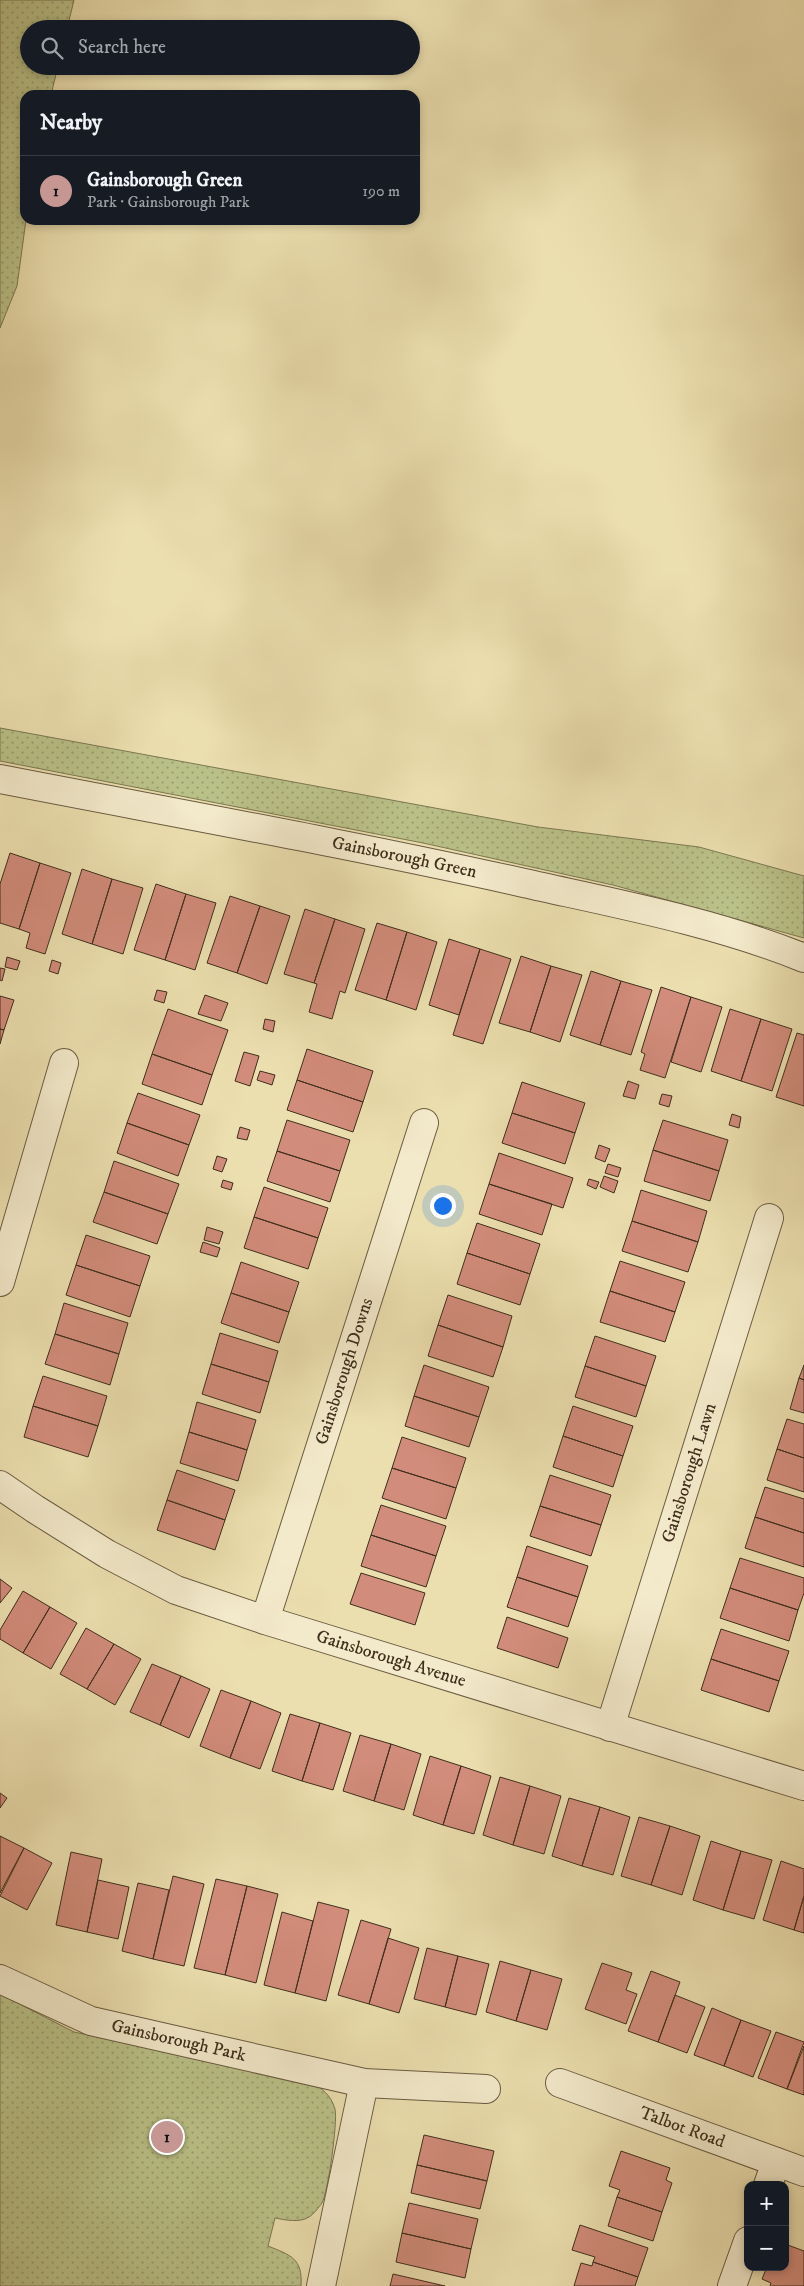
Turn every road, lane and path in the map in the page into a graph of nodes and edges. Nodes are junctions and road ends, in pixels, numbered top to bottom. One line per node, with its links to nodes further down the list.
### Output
1 (0, 779): 2 (street, Gainsborough Green)
2 (804, 958)
3 (64, 1063): 6 (street)
4 (424, 1123): 8 (street, Gainsborough Downs)
5 (769, 1218): 9 (street, Gainsborough Lawn)
6 (0, 1282)
7 (0, 1484): 8 (street, Gainsborough Avenue)
8 (265, 1620): 9 (street, Gainsborough Avenue)
9 (610, 1727): 10 (street, Gainsborough Avenue)
10 (804, 1786)
11 (0, 1979): 12 (street, Gainsborough Park)
12 (364, 2083): 14 (street, Gainsborough Park); 18 (street)
13 (560, 2083): 16 (street, Talbot Road)
14 (486, 2089)
15 (804, 2172): 16 (street, Talbot Road)
16 (772, 2174)
17 (744, 2252): 19 (street)
18 (321, 2286)
19 (732, 2286)

